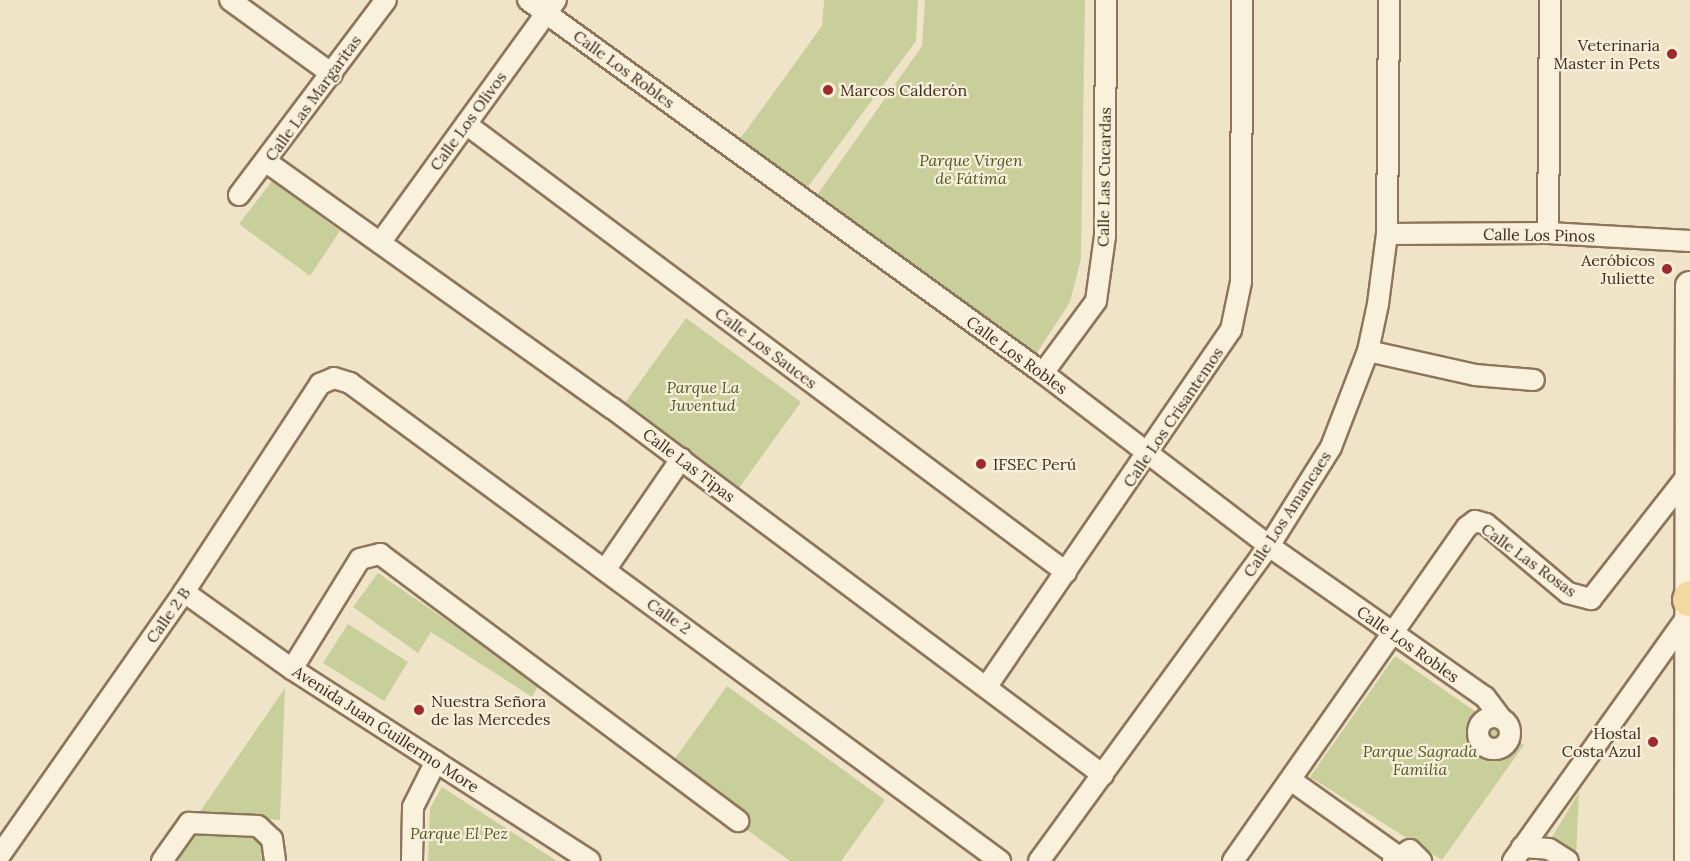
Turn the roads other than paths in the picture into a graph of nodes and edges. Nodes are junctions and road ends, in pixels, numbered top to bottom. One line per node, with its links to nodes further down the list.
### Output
1 (230, 0): 9 (street)
2 (386, 0): 9 (street, Calle Las Margaritas)
3 (528, 0): 8 (street, Calle Los Robles)
4 (1106, 0): 19 (street, Calle Las Cucardas)
5 (1242, 0): 22 (street, Calle Los Crisantemos)
6 (1389, 0): 14 (street, Calle Los Amancaes)
7 (1550, 0): 13 (street)
8 (551, 6): 10 (street, Calle Los Olivos); 19 (street, Calle Los Robles)
9 (332, 74): 11 (street, Calle Las Margaritas)
10 (466, 124): 16 (street, Calle Los Olivos); 27 (street, Calle Los Sauces)
11 (267, 163): 12 (street, Calle Las Margaritas); 16 (street, Calle Las Tipas)
12 (239, 195)
13 (1548, 233): 14 (street, Calle Los Pinos); 15 (street, Calle Los Pinos)
14 (1387, 234): 18 (street, Calle Los Amancaes)
15 (1690, 241)
16 (380, 243): 23 (street, Calle Las Tipas)
17 (1690, 286): 24 (main road)
18 (1368, 351): 21 (street); 25 (street, Calle Los Amancaes)
19 (1043, 373): 22 (street, Calle Los Robles)
20 (334, 378): 26 (street, Calle 2); 28 (street, Calle 2 B)
21 (1534, 380)
22 (1148, 455): 25 (street, Calle Los Robles); 27 (street, Calle Los Crisantemos)
23 (681, 459): 26 (street); 33 (street, Calle Las Tipas)
24 (1688, 475): 29 (main road); 30 (street, Calle Las Rosas)
25 (1269, 546): 30 (street, Calle Los Robles); 36 (street, Calle Los Amancaes)
26 (606, 570): 46 (street, Calle 2)
27 (1066, 572): 33 (street, Calle Los Crisantemos)
28 (184, 592): 31 (street, Avenida Juan Guillermo More); 40 (street, Calle 2 B)
29 (1689, 604): 32 (main road); 39 (street)
30 (1391, 633): 34 (street, Calle Los Robles); 37 (street, Calle Las Rosas)
31 (292, 669): 35 (street, Avenida Juan Guillermo More); 38 (street)
32 (1690, 673): 51 (main road)
33 (987, 686): 36 (street, Calle Las Tipas)
34 (1500, 717)
35 (436, 761): 44 (street); 45 (street, Avenida Juan Guillermo More)
36 (1103, 775): 47 (street, Calle Los Amancaes)
37 (1292, 781): 41 (street); 48 (street, Calle Las Rosas)
38 (738, 821)
39 (1518, 854): 50 (street)
40 (0, 855)
41 (1394, 858): 49 (street)
42 (162, 861): 43 (street)
43 (275, 861)
44 (412, 861)
45 (590, 861)
46 (1000, 861)
47 (1039, 861)
48 (1233, 861)
49 (1421, 861)
50 (1568, 861)
51 (1689, 861)

